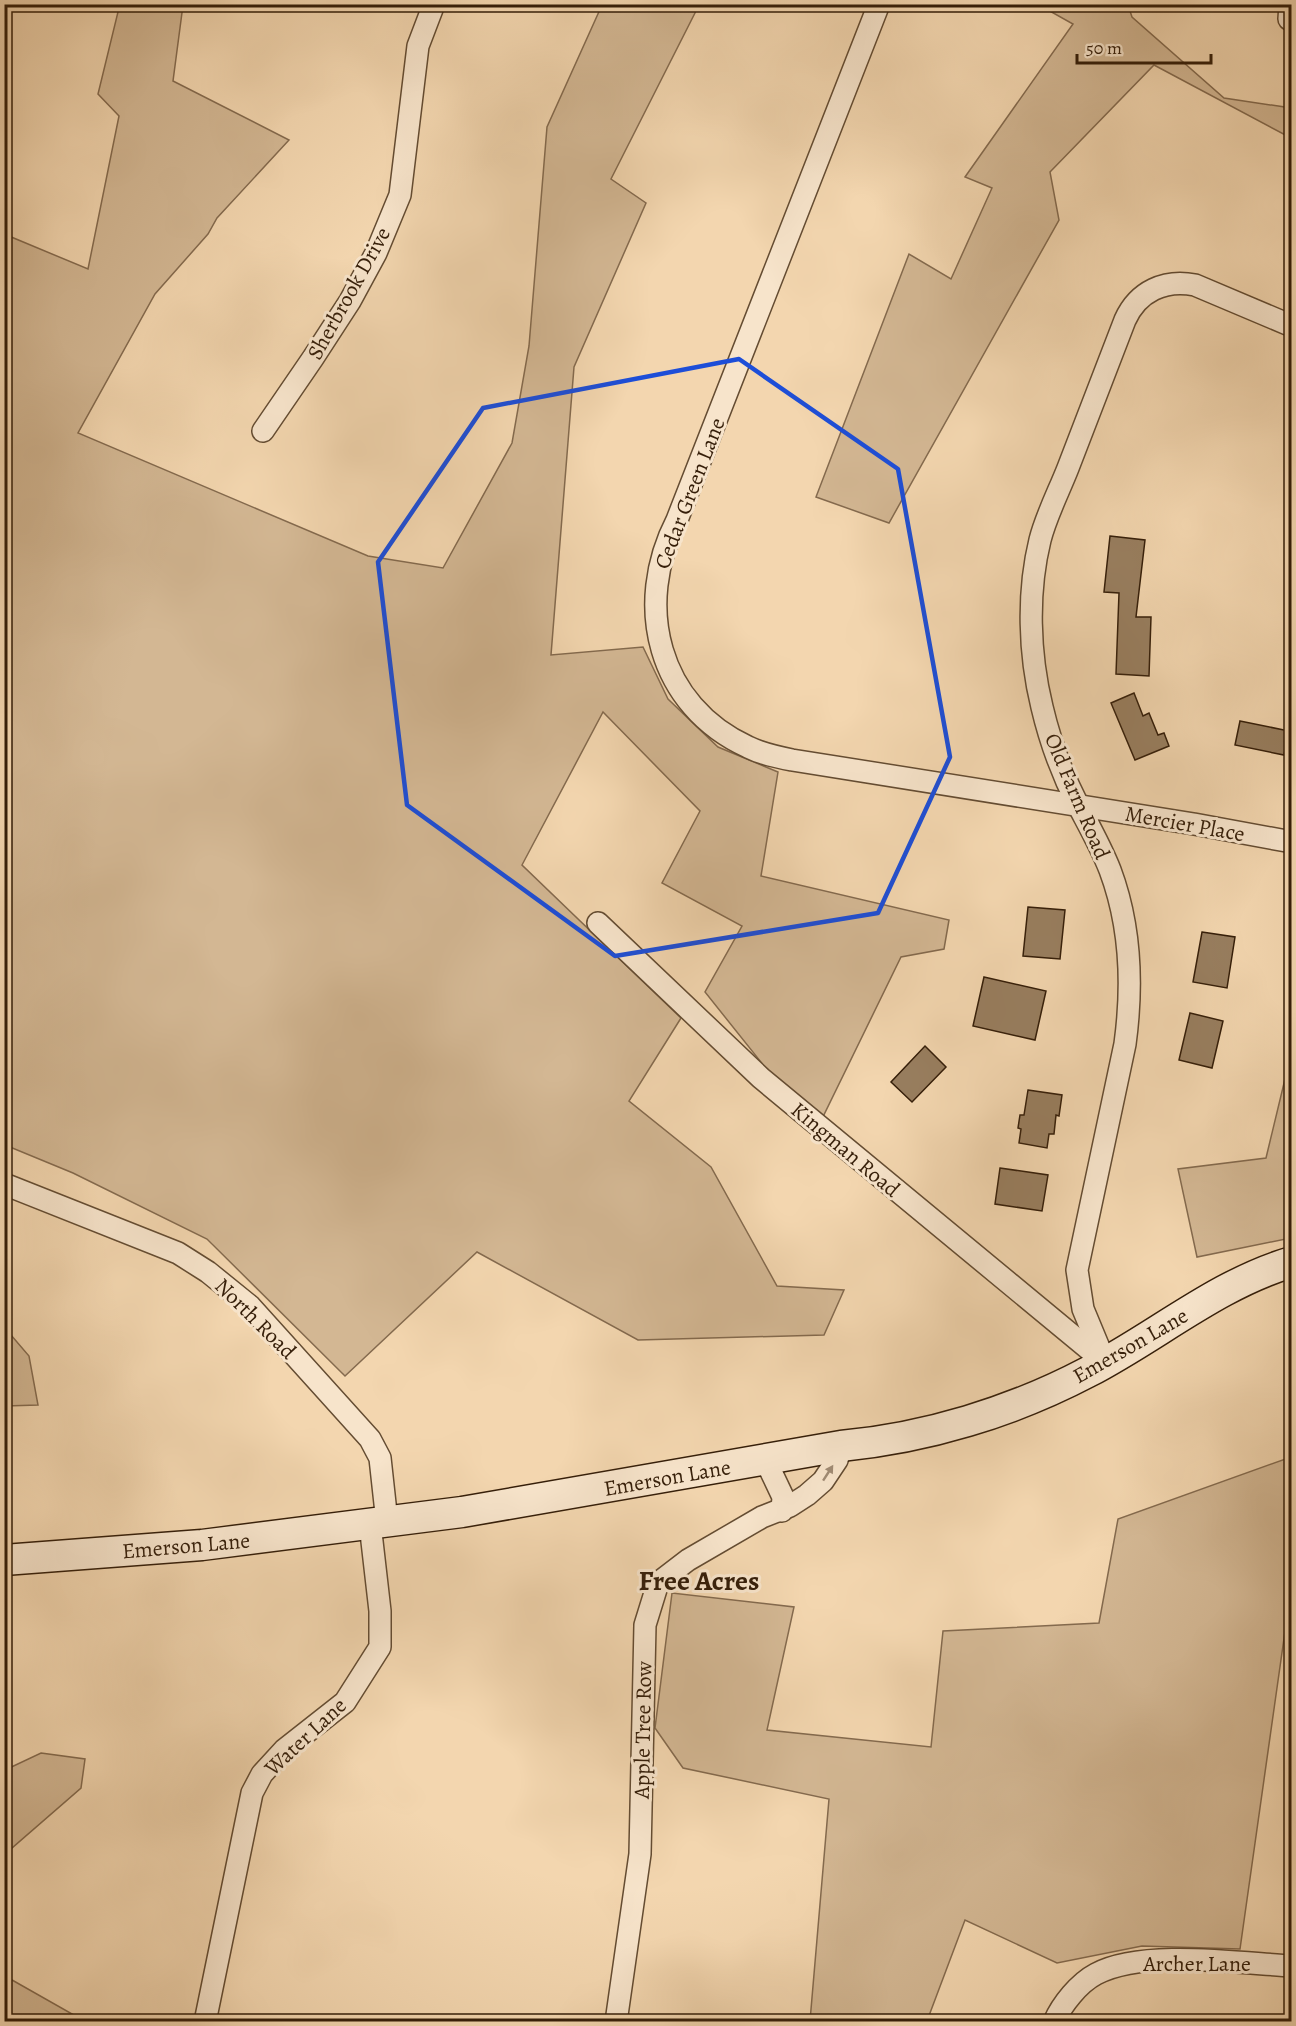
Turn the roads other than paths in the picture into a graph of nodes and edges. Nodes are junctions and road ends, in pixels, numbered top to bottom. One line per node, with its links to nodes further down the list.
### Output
1 (434, 4): 4 (street, Sherbrook Drive)
2 (879, 4): 5 (street, Cedar Green Lane)
3 (1292, 326): 5 (street, Old Farm Road)
4 (263, 431)
5 (1078, 805): 6 (street, Mercier Place); 10 (street, Old Farm Road)
6 (1292, 842)
7 (598, 922): 10 (street, Kingman Road)
8 (4, 1184): 14 (street, North Road)
9 (1292, 1262): 10 (street, Emerson Lane)
10 (1105, 1362): 11 (street, Emerson Lane)
11 (841, 1446): 12 (street, Emerson Lane); 13 (street, Apple Tree Row, one-way to 11)
12 (765, 1459): 13 (street); 14 (street, Emerson Lane)
13 (782, 1511): 18 (street, Apple Tree Row)
14 (379, 1523): 15 (street, Emerson Lane); 17 (street, Water Lane)
15 (4, 1560)
16 (1292, 1966): 19 (street, Archer Lane)
17 (205, 2022)
18 (615, 2022)
19 (1054, 2022)

